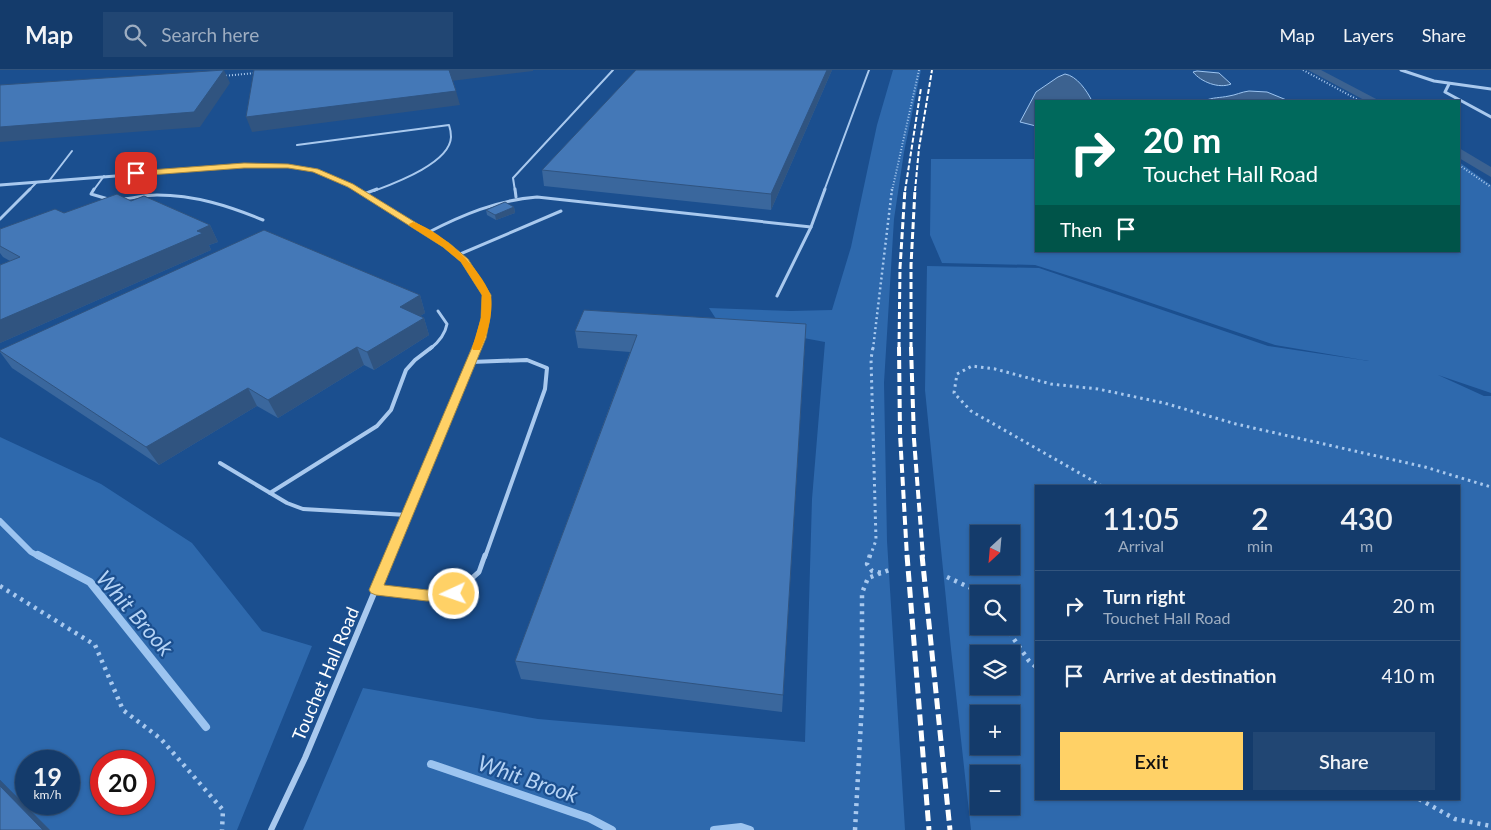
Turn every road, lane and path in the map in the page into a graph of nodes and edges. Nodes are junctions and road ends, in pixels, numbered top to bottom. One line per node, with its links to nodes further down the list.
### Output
1 (613, 70): 23 (lane)
2 (868, 70): 29 (lane)
3 (919, 70): 41 (path)
4 (1303, 70): 10 (path)
5 (1402, 70): 8 (street)
6 (262, 73): 7 (path)
7 (217, 76)
8 (1449, 84): 9 (street); 11 (street)
9 (1491, 89)
10 (1358, 100)
11 (1460, 100)
12 (1460, 100): 13 (street)
13 (1491, 117)
14 (297, 145): 22 (lane)
15 (72, 151): 18 (lane)
16 (1460, 166): 21 (path)
17 (104, 176): 18 (street, Touchet Hall Road); 22 (street, Touchet Hall Road); 24 (lane)
18 (49, 181): 19 (street, Touchet Hall Road)
19 (37, 182): 20 (street, Touchet Hall Road); 27 (lane)
20 (0, 185)
21 (1491, 187)
22 (364, 194): 30 (street, Touchet Hall Road)
23 (516, 197): 29 (lane); 30 (lane)
24 (114, 199)
25 (120, 199): 28 (lane)
26 (561, 211): 31 (lane)
27 (0, 219)
28 (263, 220)
29 (811, 227): 32 (lane)
30 (427, 233): 31 (street, Touchet Hall Road)
31 (458, 255): 34 (street, Touchet Hall Road)
32 (777, 296)
33 (438, 310): 38 (lane)
34 (471, 362): 39 (street, Touchet Hall Road); 45 (lane)
35 (220, 463): 38 (lane)
36 (1100, 485): 37 (path)
37 (1491, 487)
38 (270, 493): 39 (lane)
39 (407, 515): 45 (street, Touchet Hall Road)
40 (889, 570): 41 (path)
41 (882, 573): 52 (path)
42 (947, 576): 44 (path)
43 (0, 586): 50 (path)
44 (970, 587)
45 (376, 590): 51 (street, Touchet Hall Road)
46 (1011, 635): 47 (path)
47 (1035, 665)
48 (1421, 800): 49 (path)
49 (1491, 826)
50 (222, 830)
51 (271, 830)
52 (854, 830)

